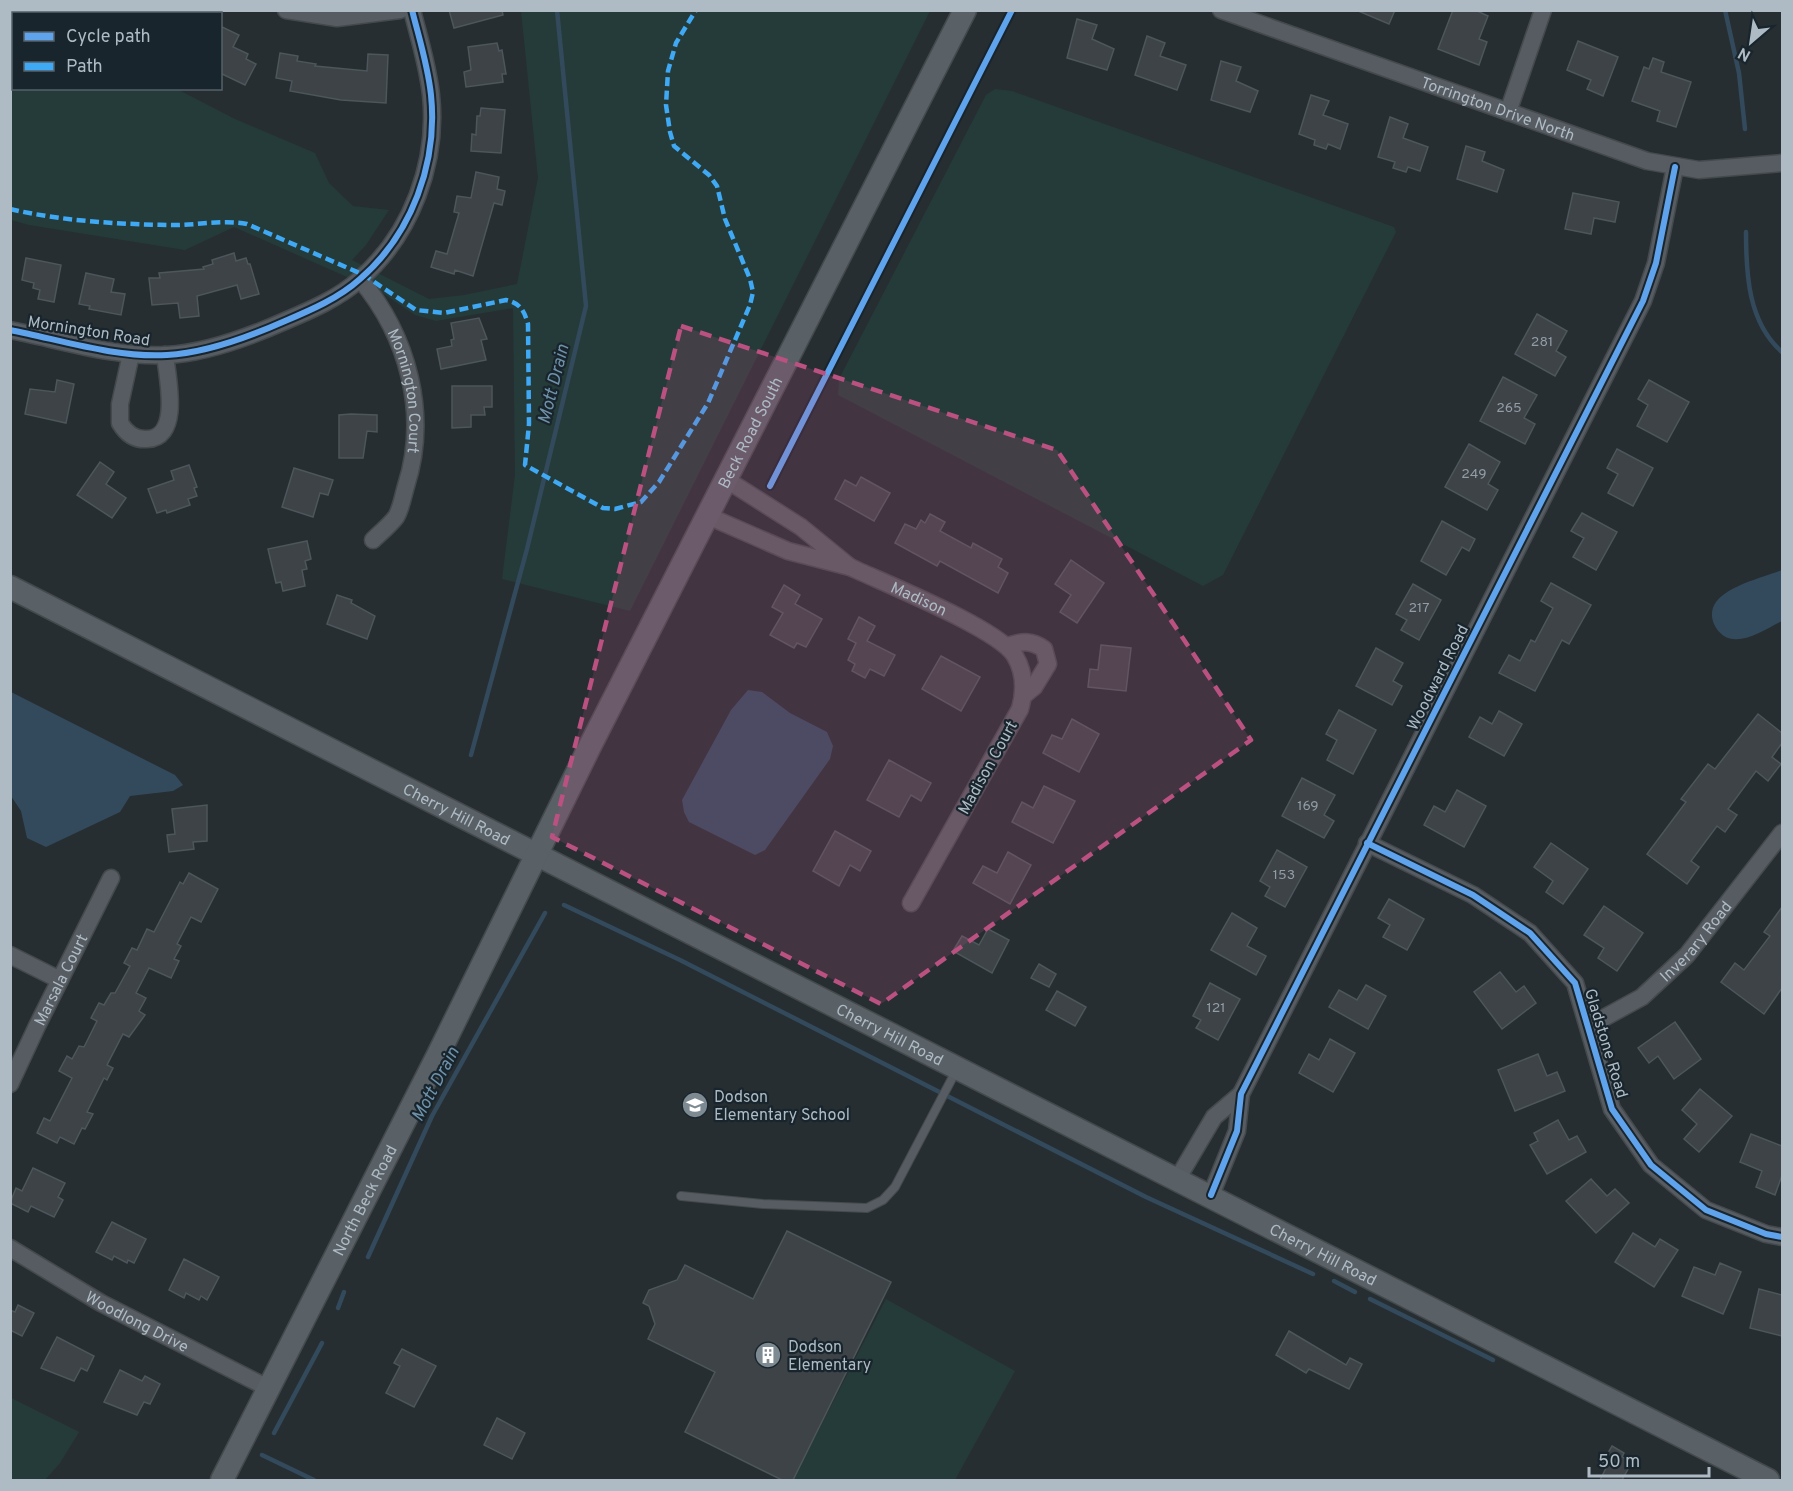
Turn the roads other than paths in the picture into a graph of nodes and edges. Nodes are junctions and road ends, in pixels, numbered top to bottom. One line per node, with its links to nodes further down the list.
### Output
1 (286, 10): 2 (street)
2 (400, 10)
3 (412, 10): 10 (street, Mornington Road)
4 (965, 10): 14 (main road, Beck Road South)
5 (1221, 10): 7 (street, Torrington Drive North)
6 (1543, 10): 7 (street)
7 (1508, 112): 9 (street, Torrington Drive North)
8 (1782, 164): 9 (street, Torrington Drive North)
9 (1675, 167): 23 (street, Woodward Road)
10 (360, 279): 13 (street, Mornington Road); 16 (street, Mornington Court)
11 (10, 330): 12 (street, Mornington Road)
12 (131, 354): 13 (street, Mornington Road); 13 (street)
13 (165, 355)
14 (727, 480): 15 (main road, Beck Road South); 17 (street, Madison)
15 (708, 516): 17 (street, Madison); 24 (main road, Beck Road South)
16 (373, 540)
17 (850, 567): 19 (street, Madison)
18 (10, 587): 24 (main road, Cherry Hill Road)
19 (989, 633): 20 (street, Madison Court)
20 (1006, 646): 21 (street, Madison Court); 21 (street)
21 (1023, 696): 26 (street, Madison Court)
22 (1782, 833): 29 (street, Inverary Road)
23 (1367, 843): 29 (street, Gladstone Road); 32 (street, Woodward Road)
24 (536, 855): 30 (main road, Cherry Hill Road); 38 (main road, North Beck Road)
25 (111, 878): 28 (street, Marsala Court)
26 (911, 903)
27 (10, 955): 28 (street)
28 (60, 980): 31 (street, Marsala Court)
29 (1589, 1026): 36 (street, Gladstone Road)
30 (957, 1068): 33 (main road, Cherry Hill Road); 35 (lane)
31 (10, 1084)
32 (1241, 1094): 33 (street, Woodward Road); 34 (street, Woodward Road)
33 (1178, 1178): 34 (main road, Cherry Hill Road)
34 (1211, 1195): 40 (main road, Cherry Hill Road)
35 (681, 1196)
36 (1782, 1236)
37 (10, 1248): 38 (street, Woodlong Drive)
38 (268, 1388): 39 (main road, North Beck Road)
39 (222, 1480)
40 (1768, 1480)

